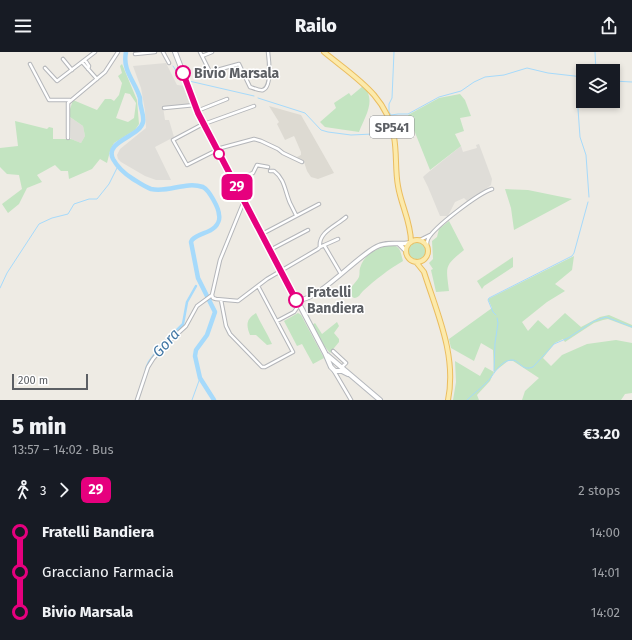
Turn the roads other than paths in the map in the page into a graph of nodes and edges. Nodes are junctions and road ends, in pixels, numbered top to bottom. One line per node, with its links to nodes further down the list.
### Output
1 (95, 52): 13 (street)
2 (118, 52): 18 (street)
3 (155, 52): 10 (street)
4 (162, 52): 15 (street)
5 (175, 52): 21 (main road)
6 (200, 52): 11 (street)
7 (212, 52): 11 (street)
8 (268, 52): 11 (street)
9 (324, 52): 37 (main road, SP541)
10 (135, 54)
11 (202, 56)
12 (63, 59): 17 (street)
13 (84, 61): 17 (street); 18 (street)
14 (30, 64): 20 (street)
15 (169, 64)
16 (46, 68): 17 (street)
17 (72, 70)
18 (97, 80): 20 (street)
19 (227, 99): 24 (street)
20 (71, 100): 26 (street)
21 (195, 105): 23 (street); 24 (main road)
22 (254, 106): 25 (street)
23 (164, 108)
24 (197, 111): 25 (main road)
25 (204, 124): 27 (main road); 27 (street)
26 (68, 138)
27 (217, 149): 28 (street); 31 (main road)
28 (302, 162)
29 (268, 167): 31 (street)
30 (270, 171): 35 (street)
31 (233, 180): 33 (main road)
32 (492, 189): 39 (street)
33 (244, 201): 40 (main road); 56 (street)
34 (318, 204): 35 (street)
35 (296, 215): 40 (street)
36 (346, 217): 47 (street)
37 (410, 229): 42 (main road, SP541); 43 (main road, SP541)
38 (308, 230): 48 (street)
39 (433, 233): 42 (street); 46 (street)
40 (262, 235): 48 (main road)
41 (338, 239): 45 (street)
42 (419, 240): 43 (main road); 46 (main road, SP541)
43 (410, 242): 44 (street); 49 (main road, SP541)
44 (398, 244): 49 (street); 54 (street)
45 (324, 245): 47 (street); 54 (street)
46 (427, 245): 50 (main road)
47 (320, 246): 52 (street)
48 (270, 251): 52 (main road)
49 (406, 251): 51 (main road)
50 (424, 259): 51 (main road); 53 (main road)
51 (416, 262): 53 (main road)
52 (281, 270): 55 (street); 59 (main road)
53 (424, 272): 74 (main road)
54 (341, 274): 57 (street)
55 (258, 286): 58 (street); 63 (street)
56 (210, 296): 58 (street); 71 (street)
57 (308, 298): 59 (street); 60 (street)
58 (221, 300): 63 (street)
59 (296, 300): 60 (main road)
60 (299, 306): 61 (street); 62 (main road)
61 (294, 312): 62 (street); 63 (street)
62 (302, 312): 65 (main road)
63 (277, 321)
64 (333, 351): 68 (street)
65 (325, 353): 66 (main road); 67 (main road)
66 (334, 362): 67 (main road); 68 (main road)
67 (330, 365): 69 (main road)
68 (341, 367): 69 (main road); 70 (main road)
69 (336, 371): 70 (main road); 72 (street)
70 (348, 374): 73 (main road)
71 (137, 400)
72 (351, 400)
73 (380, 400)
74 (447, 400)

